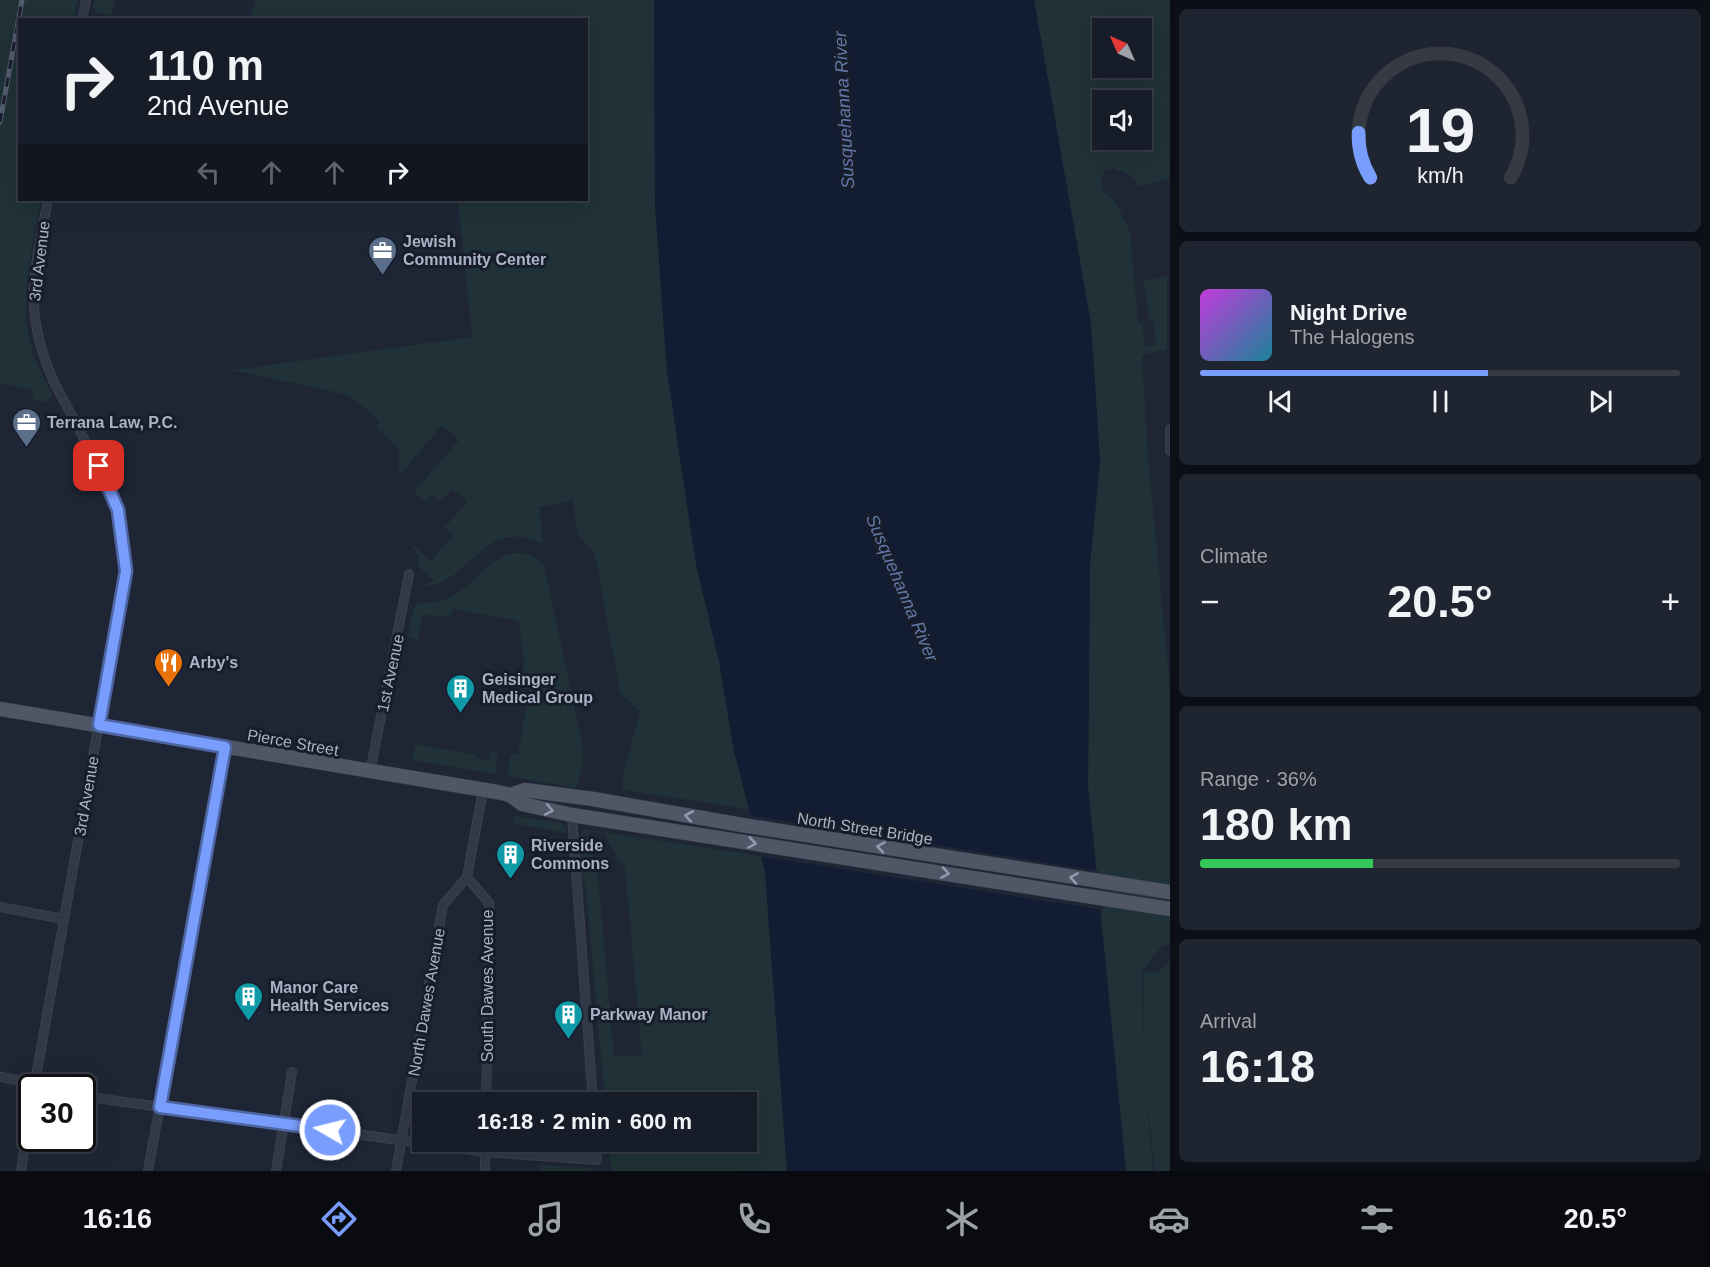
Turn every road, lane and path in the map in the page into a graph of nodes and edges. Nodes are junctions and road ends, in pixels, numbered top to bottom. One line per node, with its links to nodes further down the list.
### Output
1 (86, 0): 2 (street)
2 (82, 18)
3 (48, 201): 8 (street, 3rd Avenue)
4 (1170, 429): 5 (street)
5 (1170, 451)
6 (408, 574): 10 (street, 1st Avenue)
7 (0, 709): 8 (main road, Pierce Street)
8 (99, 725): 9 (main road, Pierce Street); 20 (street, 3rd Avenue)
9 (225, 747): 10 (main road, Pierce Street); 28 (street)
10 (370, 771): 11 (main road, Pierce Street)
11 (483, 790): 12 (main road, Pierce Street); 16 (street)
12 (510, 795): 13 (main road, Pierce Street); 14 (main road, Pierce Street, one-way to 14)
13 (593, 799): 17 (main road, North Street Bridge, one-way to 13)
14 (572, 815): 15 (main road, Pierce Street); 26 (street)
15 (591, 817): 19 (main road, North Street Bridge, one-way to 19)
16 (467, 877): 25 (street, South Dawes Avenue); 30 (street, North Dawes Avenue)
17 (1170, 892)
18 (0, 907): 20 (street)
19 (1170, 909)
20 (63, 919): 22 (street, 3rd Avenue)
21 (292, 1072): 29 (street)
22 (36, 1074)
23 (0, 1077): 24 (street)
24 (18, 1081)
25 (486, 1092)
26 (592, 1092)
27 (96, 1098): 28 (street)
28 (160, 1107): 29 (street); 36 (street)
29 (283, 1123): 30 (street); 37 (street)
30 (401, 1140): 31 (street); 38 (street, North Dawes Avenue)
31 (412, 1142)
32 (24, 1152): 35 (street)
33 (485, 1152): 34 (street); 39 (street)
34 (597, 1152)
35 (21, 1171)
36 (148, 1171)
37 (276, 1171)
38 (396, 1171)
39 (485, 1171)

